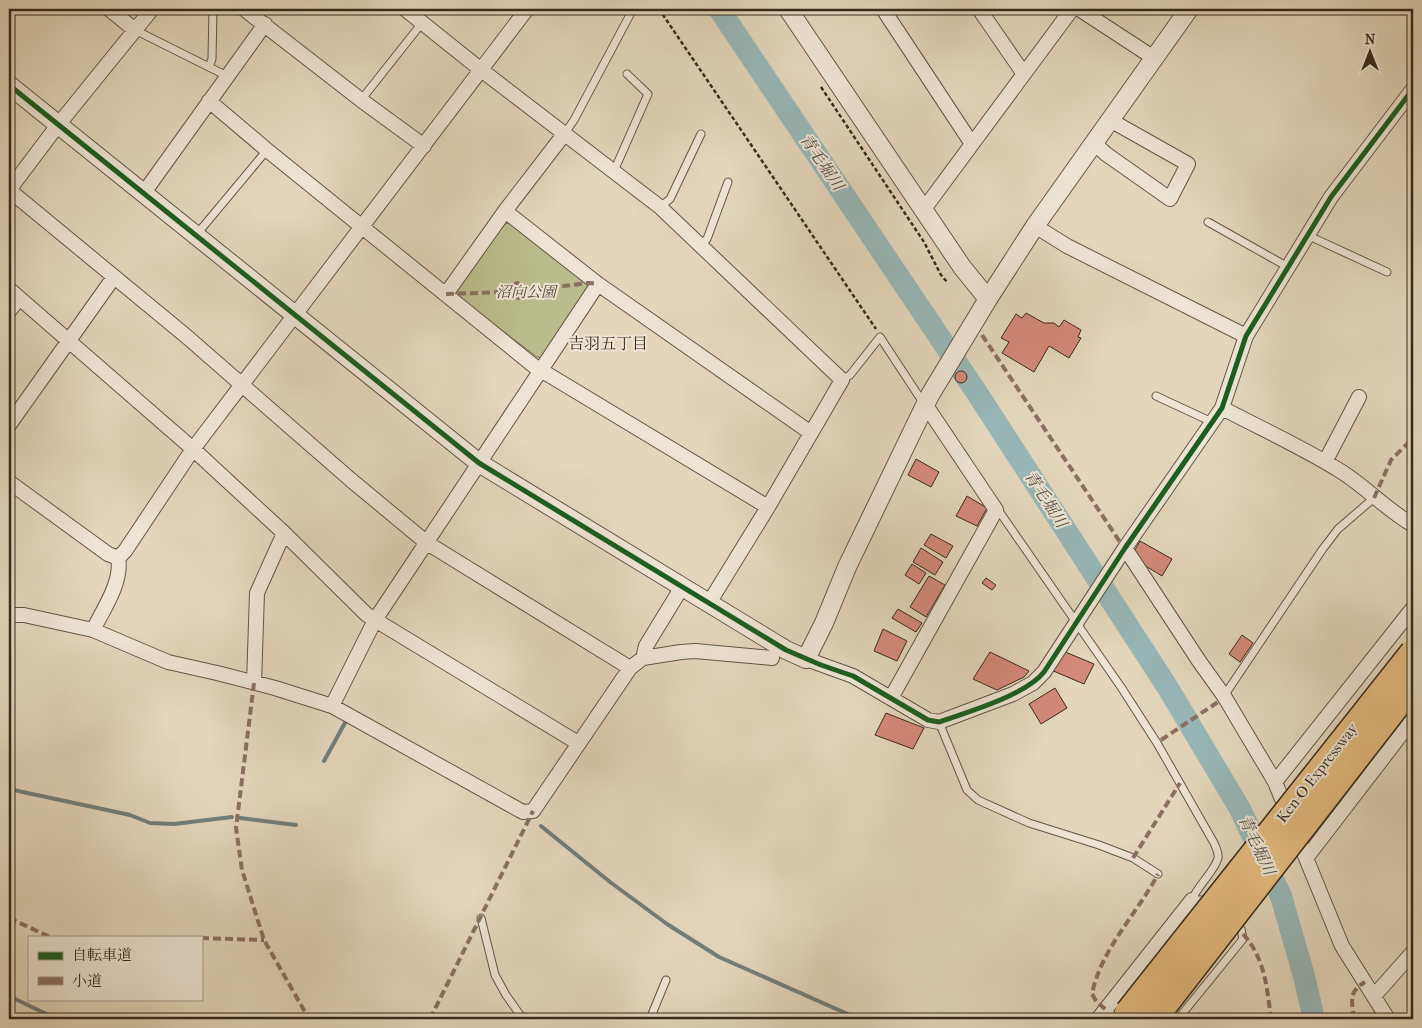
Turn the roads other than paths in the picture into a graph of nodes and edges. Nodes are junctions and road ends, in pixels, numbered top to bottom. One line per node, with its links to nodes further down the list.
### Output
1 (109, 9): 16 (street)
2 (152, 9): 16 (street)
3 (213, 9): 18 (lane)
4 (244, 9): 15 (street)
5 (405, 9): 14 (street)
6 (527, 9): 19 (street)
7 (633, 9): 29 (lane)
8 (788, 9): 40 (street)
9 (883, 9): 32 (street)
10 (979, 9): 21 (street)
11 (1072, 9): 21 (street)
12 (1079, 9): 17 (street)
13 (1189, 9): 17 (street)
14 (422, 23): 19 (street); 25 (lane)
15 (265, 24): 22 (street); 25 (street)
16 (135, 30): 18 (lane); 28 (street)
17 (1154, 58): 27 (street)
18 (209, 67): 22 (lane)
19 (480, 69): 29 (street); 33 (street)
20 (627, 74): 35 (lane)
21 (1024, 74): 32 (street)
22 (227, 76): 26 (street)
23 (9, 85): 28 (street)
24 (1413, 89): 45 (street)
25 (361, 100): 33 (street)
26 (209, 101): 34 (street); 38 (street)
27 (1110, 120): 31 (street); 31 (street)
28 (58, 125): 37 (street); 38 (street)
29 (565, 133): 35 (street); 41 (street)
30 (701, 134): 39 (lane)
31 (1094, 143): 44 (street)
32 (972, 144): 40 (street)
33 (424, 146): 43 (street)
34 (267, 150): 43 (street); 46 (lane)
35 (614, 171): 39 (street)
36 (728, 182): 47 (lane)
37 (9, 190): 50 (street)
38 (143, 194): 46 (street)
39 (660, 207): 47 (street)
40 (924, 209): 54 (street)
41 (505, 211): 51 (street); 53 (street)
42 (1208, 222): 48 (lane)
43 (362, 226): 53 (street); 56 (street)
44 (1035, 226): 54 (street); 58 (street)
45 (1307, 235): 48 (street); 49 (lane)
46 (195, 237): 56 (street)
47 (700, 246): 61 (street)
48 (1288, 267): 58 (street)
49 (1388, 272)
50 (114, 277): 59 (street); 62 (street)
51 (598, 284): 60 (street); 69 (street)
52 (9, 289): 55 (street)
53 (446, 294): 60 (street)
54 (988, 299): 65 (street)
55 (22, 300): 57 (lane); 59 (street)
56 (294, 315): 62 (street); 72 (street)
57 (9, 317)
58 (1246, 336): 66 (street)
59 (69, 341): 68 (street); 70 (street)
60 (542, 370): 72 (street); 75 (street)
61 (842, 380): 65 (lane); 69 (street)
62 (242, 385): 70 (street); 79 (street)
63 (1156, 396): 67 (lane)
64 (1359, 398): 71 (street)
65 (927, 400): 76 (street); 92 (street)
66 (1222, 408): 67 (street); 71 (street)
67 (1212, 422): 80 (street)
68 (9, 425)
69 (811, 433): 75 (street)
70 (193, 449): 78 (street); 81 (street)
71 (1325, 462): 74 (street)
72 (479, 463): 79 (street); 82 (street)
73 (9, 482): 81 (street)
74 (1374, 498): 77 (street); 96 (lane)
75 (768, 507): 83 (street)
76 (996, 510): 86 (lane); 97 (street)
77 (1413, 525)
78 (284, 533): 87 (street); 94 (street)
79 (426, 543): 87 (street); 93 (street)
80 (1124, 550): 86 (street); 96 (street)
81 (118, 558): 88 (street)
82 (682, 587): 83 (street); 90 (street)
83 (709, 603): 92 (street)
84 (1413, 608): 102 (street)
85 (9, 614): 88 (street)
86 (1077, 619): 100 (street); 105 (lane)
87 (375, 620): 98 (street); 101 (street)
88 (93, 630): 94 (street)
89 (1413, 652): 112 (highway, Ken-O Expressway, bridge)
90 (643, 658): 91 (street); 93 (street)
91 (772, 658)
92 (806, 659): 97 (street)
93 (630, 668): 101 (street)
94 (254, 683): 98 (street)
95 (1413, 685): 115 (highway, Ken-O Expressway, bridge)
96 (1224, 696): 102 (street)
97 (891, 698): 100 (street)
98 (332, 706): 101 (street)
99 (1413, 719): 103 (street)
100 (939, 722): 104 (lane)
101 (578, 743)
102 (1276, 782): 103 (street)
103 (1307, 857): 111 (street)
104 (1158, 874)
105 (1192, 900): 106 (lane); 112 (street)
106 (1218, 911)
107 (1226, 917): 116 (lane)
108 (481, 918): 113 (lane)
109 (1413, 952): 111 (street)
110 (666, 980): 114 (lane)
111 (1374, 996): 117 (street)
112 (1112, 1015)
113 (523, 1019)
114 (650, 1019)
115 (1154, 1019)
116 (1178, 1019)
117 (1388, 1019)

